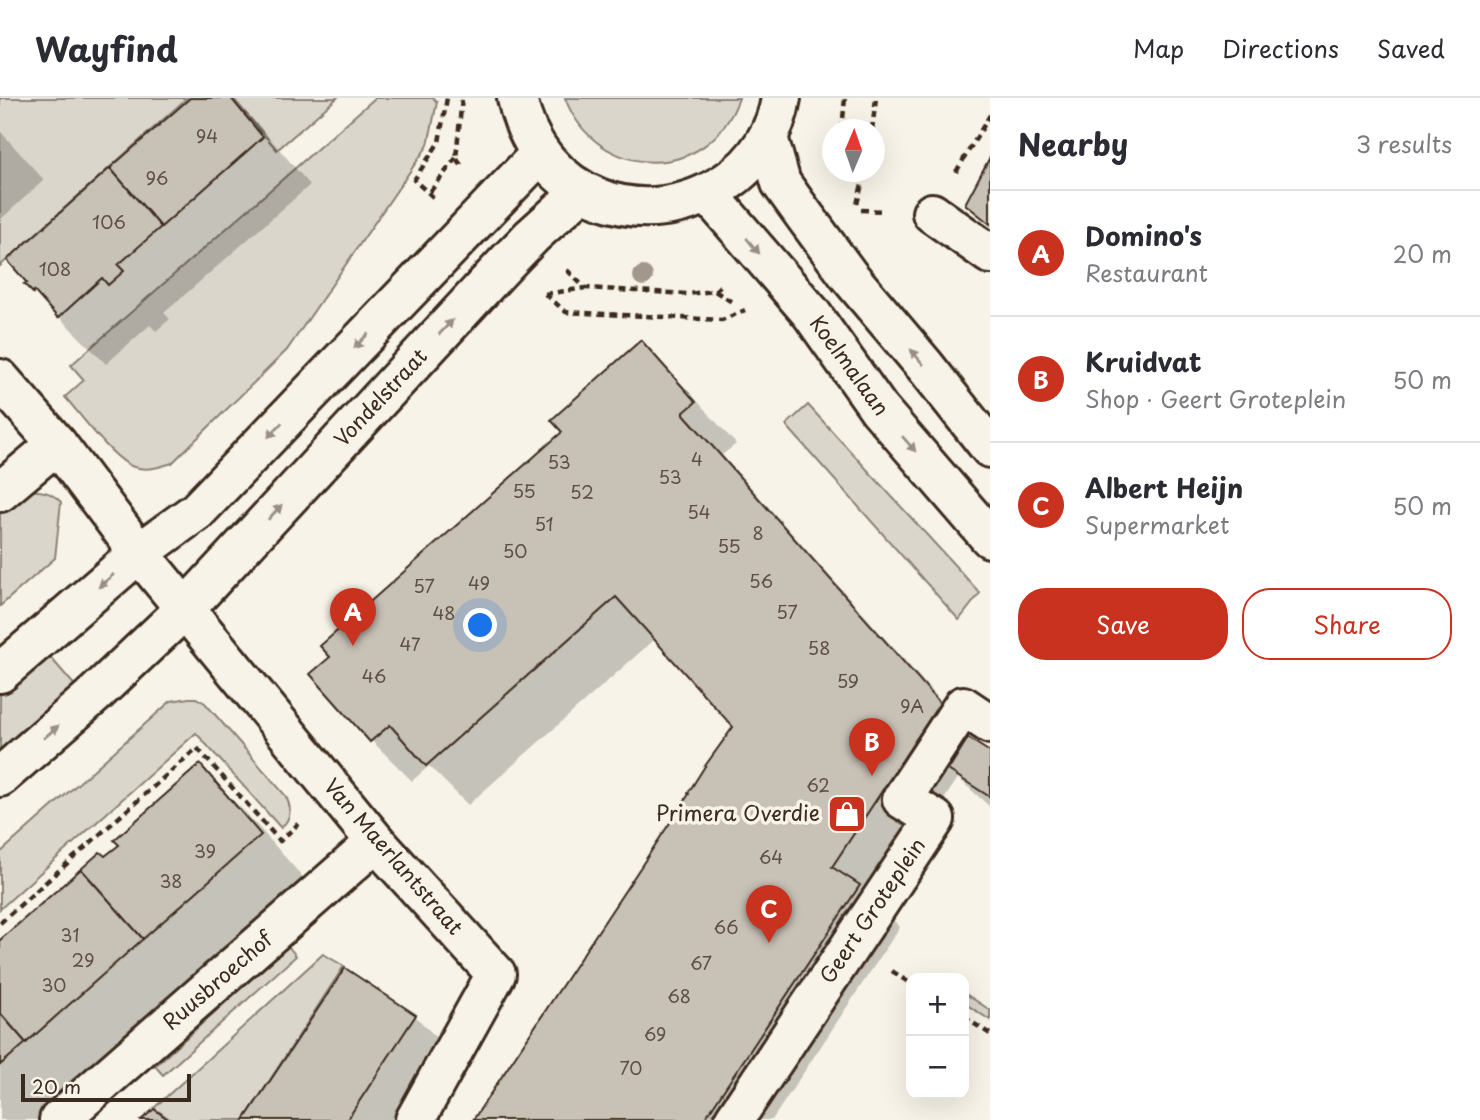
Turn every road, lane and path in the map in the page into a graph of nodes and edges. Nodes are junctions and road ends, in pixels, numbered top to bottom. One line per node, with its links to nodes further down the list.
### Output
1 (462, 98): 11 (path)
2 (517, 98): 10 (street)
3 (781, 98): 9 (street)
4 (845, 98): 7 (path)
5 (876, 98): 8 (path)
6 (990, 115): 14 (path)
7 (843, 119)
8 (873, 119)
9 (768, 137): 13 (street); 20 (street, one-way to 9)
10 (540, 154): 12 (street); 23 (street, one-way to 23)
11 (463, 168)
12 (582, 191): 13 (street); 24 (street, Vondelstraat, one-way to 12)
13 (709, 195): 22 (street, Koelmalaan, one-way to 22)
14 (932, 213): 15 (street)
15 (990, 254)
16 (562, 265): 17 (path)
17 (723, 283)
18 (0, 379): 19 (street)
19 (57, 444): 21 (street); 23 (street)
20 (990, 448)
21 (0, 492)
22 (990, 538)
23 (139, 553): 24 (street); 25 (street, one-way to 25)
24 (185, 609): 27 (street, Vondelstraat, one-way to 24); 29 (street, Van Maerlantstraat)
25 (0, 673)
26 (990, 724): 35 (street, Geert Groteplein)
27 (0, 777)
28 (274, 834): 30 (path)
29 (376, 842): 33 (street, Ruusbroechof); 34 (street, Van Maerlantstraat)
30 (0, 923)
31 (969, 1020): 32 (path)
32 (990, 1034)
33 (59, 1120)
34 (415, 1120)
35 (734, 1120)

